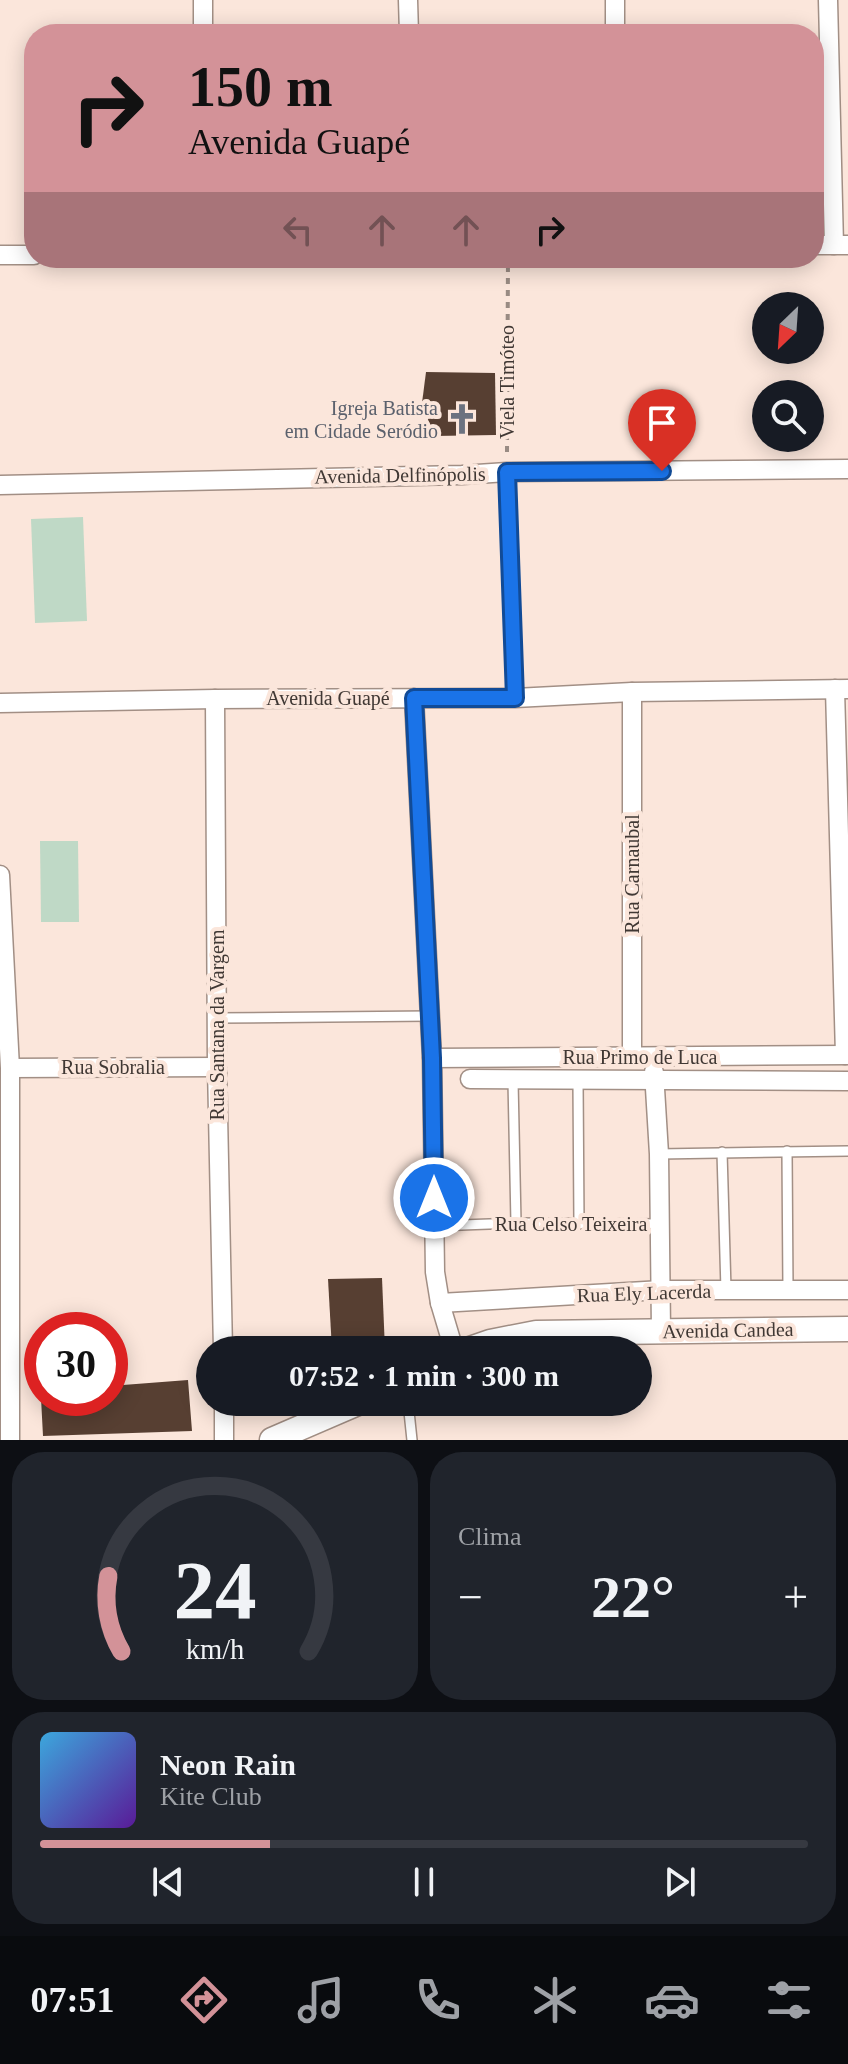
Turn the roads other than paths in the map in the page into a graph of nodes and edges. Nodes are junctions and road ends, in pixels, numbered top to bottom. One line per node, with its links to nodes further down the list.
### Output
1 (203, 0): 5 (street)
2 (408, 0): 6 (street)
3 (615, 0): 7 (street)
4 (828, 0): 8 (street)
5 (203, 24)
6 (409, 24)
7 (615, 24)
8 (841, 245)
9 (0, 255): 10 (street)
10 (24, 255)
11 (848, 469): 12 (street, Avenida Delfinópolis)
12 (507, 472): 13 (street, Avenida Delfinópolis); 17 (lane)
13 (0, 485)
14 (842, 689): 15 (street, Avenida Guapé); 23 (street)
15 (632, 692): 17 (street, Avenida Guapé); 24 (street, Rua Carnaubal)
16 (414, 698): 17 (street, Avenida Guapé); 18 (street, Avenida Guapé); 21 (street)
17 (515, 698)
18 (215, 699): 19 (street, Avenida Guapé); 22 (street, Rua Santana da Vargem)
19 (0, 703)
20 (0, 875): 28 (street)
21 (430, 1016): 22 (lane); 26 (street)
22 (217, 1018): 27 (street, Rua Santana da Vargem)
23 (847, 1055): 25 (street, Rua Primo de Luca)
24 (632, 1057): 25 (street, Rua Primo de Luca); 26 (street, Rua Primo de Luca)
25 (653, 1057): 32 (street)
26 (432, 1058): 42 (street)
27 (217, 1067): 28 (street, Rua Sobralia); 50 (street, Rua Santana da Vargem)
28 (10, 1068): 34 (street)
29 (470, 1079): 30 (street)
30 (513, 1081): 31 (street); 39 (lane)
31 (578, 1081): 32 (street); 40 (lane)
32 (655, 1081): 33 (street); 38 (street)
33 (848, 1081)
34 (4, 1094): 56 (street)
35 (787, 1151): 36 (lane); 37 (lane); 45 (lane)
36 (848, 1151)
37 (722, 1152): 38 (lane); 44 (lane)
38 (659, 1154): 41 (street)
39 (516, 1223): 40 (lane, Rua Celso Teixeira); 42 (lane, Rua Celso Teixeira)
40 (579, 1224): 41 (lane, Rua Celso Teixeira)
41 (661, 1224): 43 (street)
42 (434, 1226): 47 (street)
43 (662, 1290): 44 (street, Rua Ely Lacerda); 47 (street, Rua Ely Lacerda); 49 (street)
44 (726, 1290): 45 (street, Rua Ely Lacerda)
45 (788, 1290): 46 (street, Rua Ely Lacerda)
46 (848, 1290)
47 (440, 1303): 51 (street)
48 (848, 1329): 49 (main road, Avenida Candea)
49 (661, 1331): 52 (main road, Avenida Candea)
50 (223, 1336)
51 (450, 1336)
52 (521, 1336)
53 (224, 1416): 57 (street)
54 (328, 1416): 58 (main road)
55 (409, 1416): 59 (lane)
56 (10, 1440)
57 (224, 1440)
58 (272, 1440)
59 (412, 1440)

